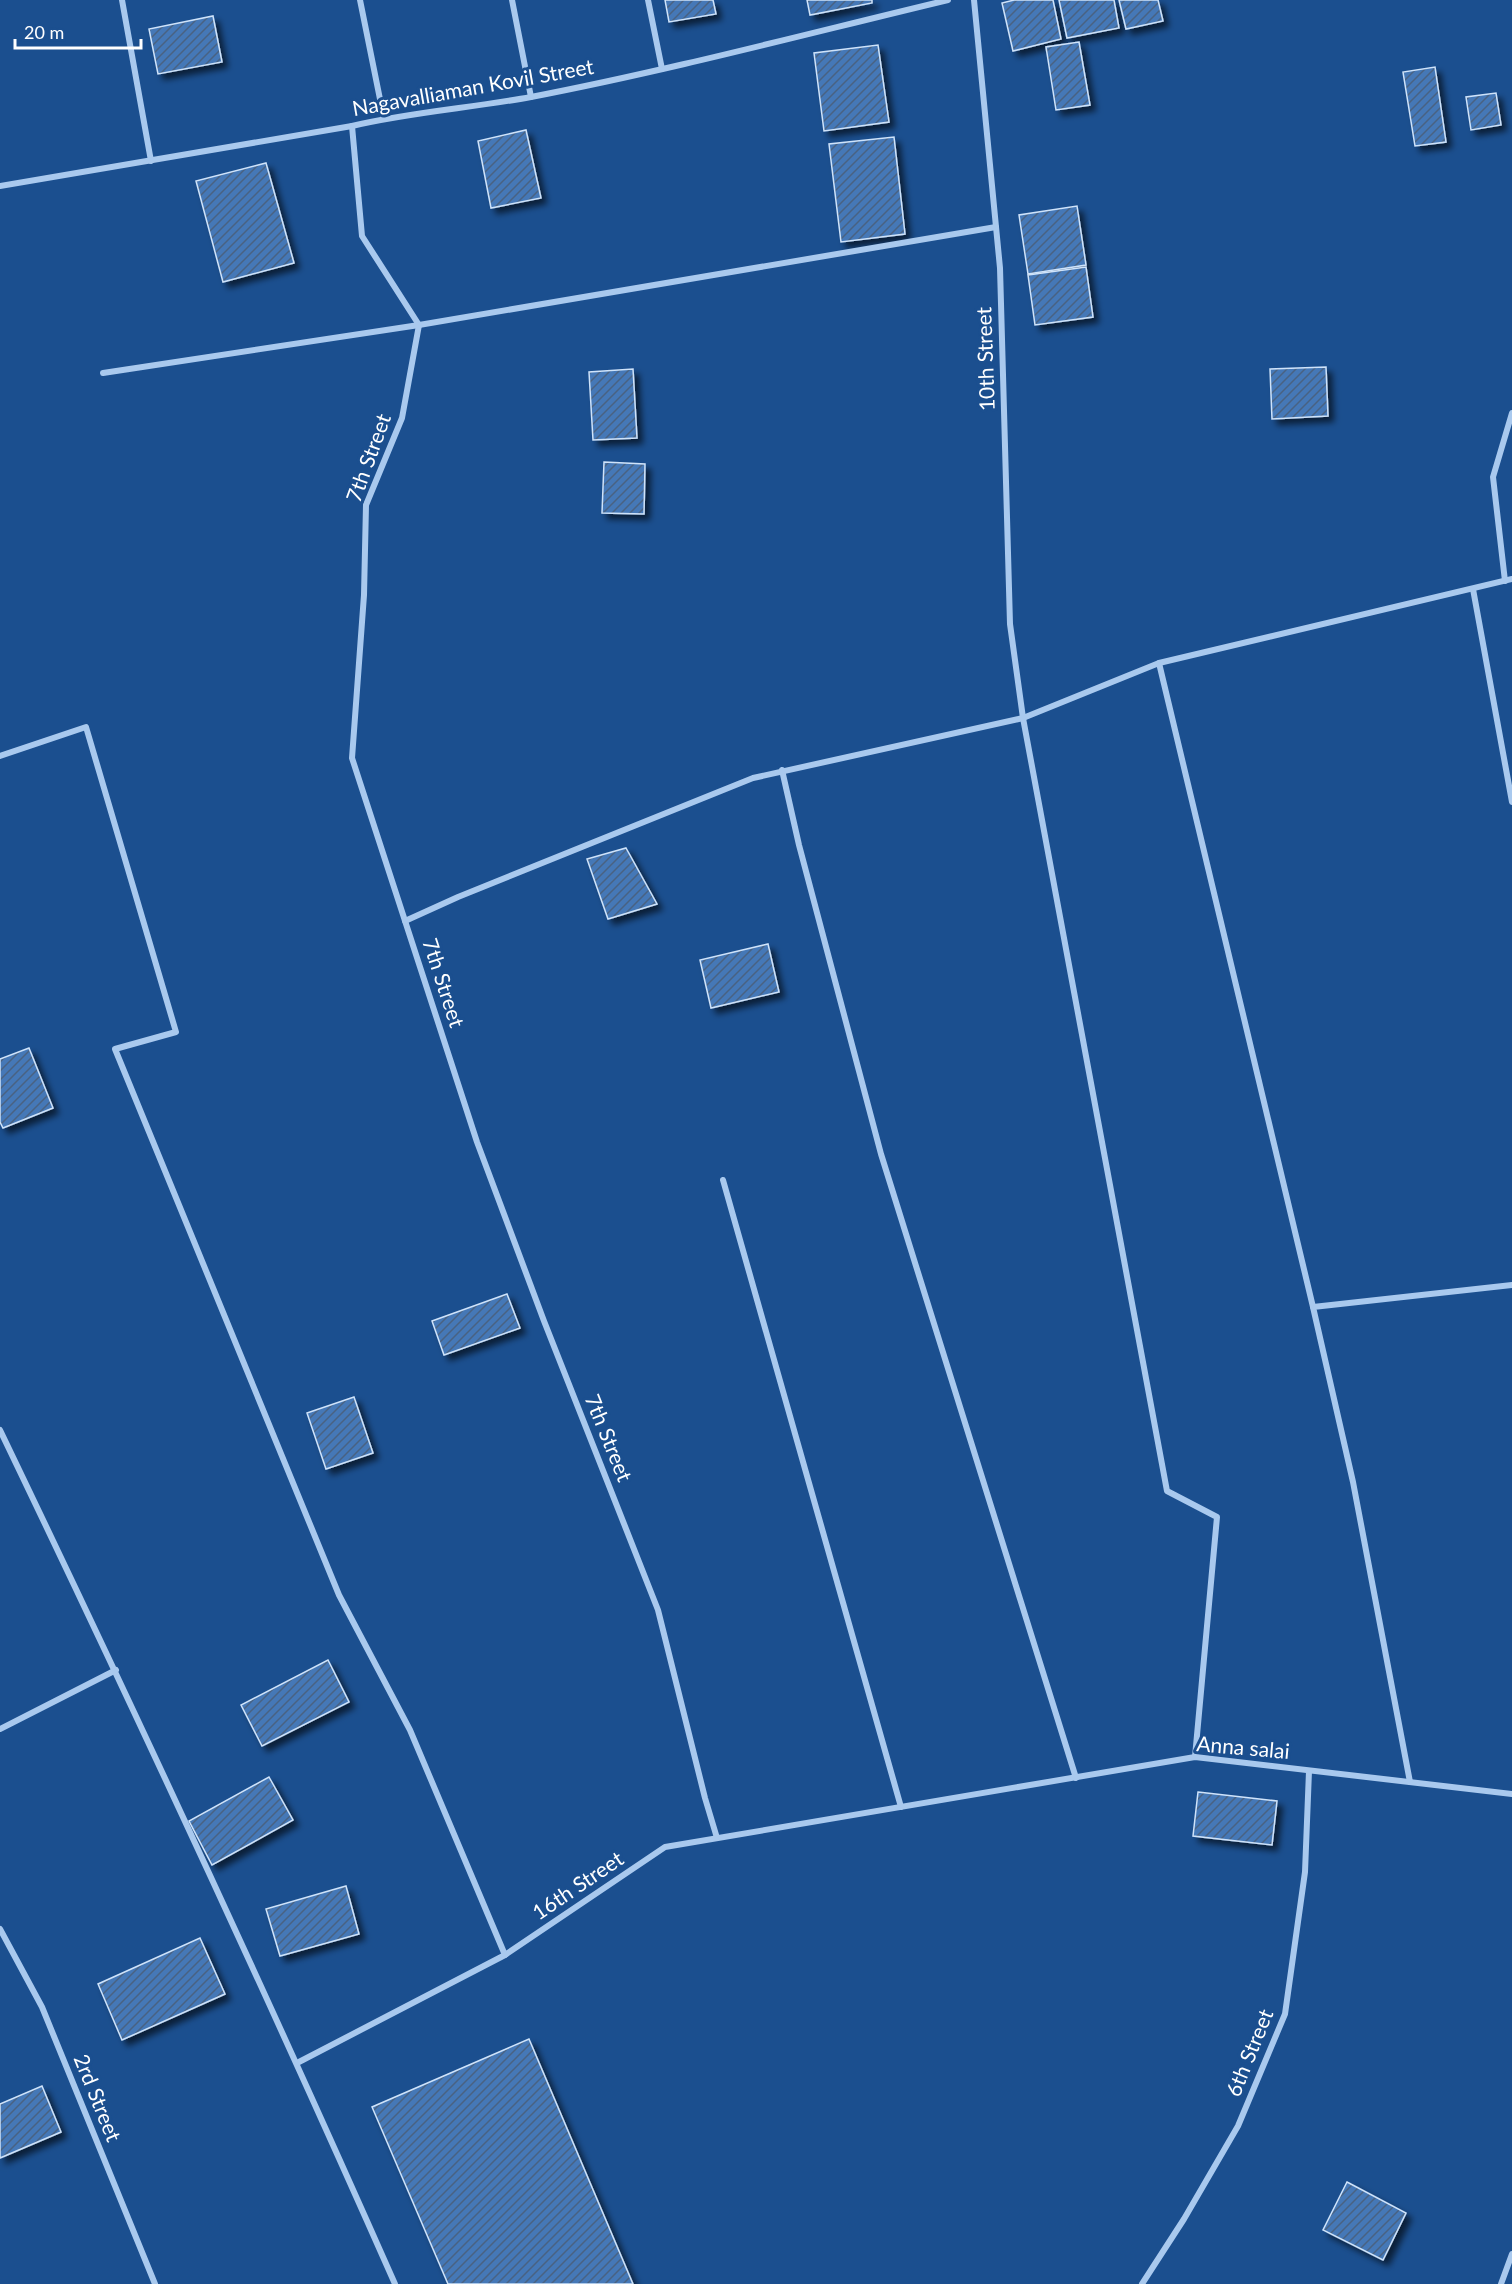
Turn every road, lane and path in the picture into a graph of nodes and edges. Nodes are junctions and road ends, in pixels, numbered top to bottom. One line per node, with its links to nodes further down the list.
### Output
1 (122, 0): 11 (street)
2 (360, 0): 9 (street)
3 (512, 0): 8 (street)
4 (648, 0): 7 (street)
5 (948, 0): 7 (street, Nagavalliaman Kovil Street)
6 (974, 0): 13 (street, 10th Street)
7 (662, 69): 8 (street, Nagavalliaman Kovil Street)
8 (531, 97): 9 (street, Nagavalliaman Kovil Street)
9 (384, 119): 10 (street, Nagavalliaman Kovil Street)
10 (352, 126): 11 (street, Nagavalliaman Kovil Street); 14 (street)
11 (151, 161): 12 (street, Nagavalliaman Kovil Street)
12 (0, 186)
13 (996, 227): 14 (street); 20 (street, 10th Street)
14 (419, 325): 15 (street); 24 (street, 7th Street)
15 (103, 373)
16 (1512, 413): 17 (street)
17 (1509, 580): 18 (street)
18 (1473, 589): 19 (street); 23 (street)
19 (1159, 663): 20 (street); 27 (street)
20 (1023, 718): 22 (street); 31 (street, 10th Street)
21 (0, 756): 39 (street)
22 (782, 770): 24 (street); 33 (street)
23 (1512, 802)
24 (405, 921): 37 (street, 7th Street)
25 (723, 1180): 36 (street)
26 (1512, 1285): 27 (street)
27 (1313, 1306): 34 (street)
28 (0, 1430): 29 (street)
29 (116, 1670): 30 (street); 40 (street)
30 (0, 1729)
31 (1194, 1757): 32 (street, Anna salai); 33 (street, Anna salai)
32 (1310, 1771): 34 (street, Anna salai); 44 (street, 6th Street)
33 (1076, 1778): 36 (street, Anna salai)
34 (1410, 1782): 35 (street, Anna salai)
35 (1512, 1794)
36 (901, 1807): 37 (street, 16th Street)
37 (717, 1838): 39 (street, 16th Street)
38 (0, 1929): 42 (street, 2rd Street)
39 (505, 1955): 40 (street, 16th Street)
40 (297, 2063): 43 (street)
41 (1512, 2254): 45 (street)
42 (155, 2284)
43 (395, 2284)
44 (1142, 2284)
45 (1501, 2284)

